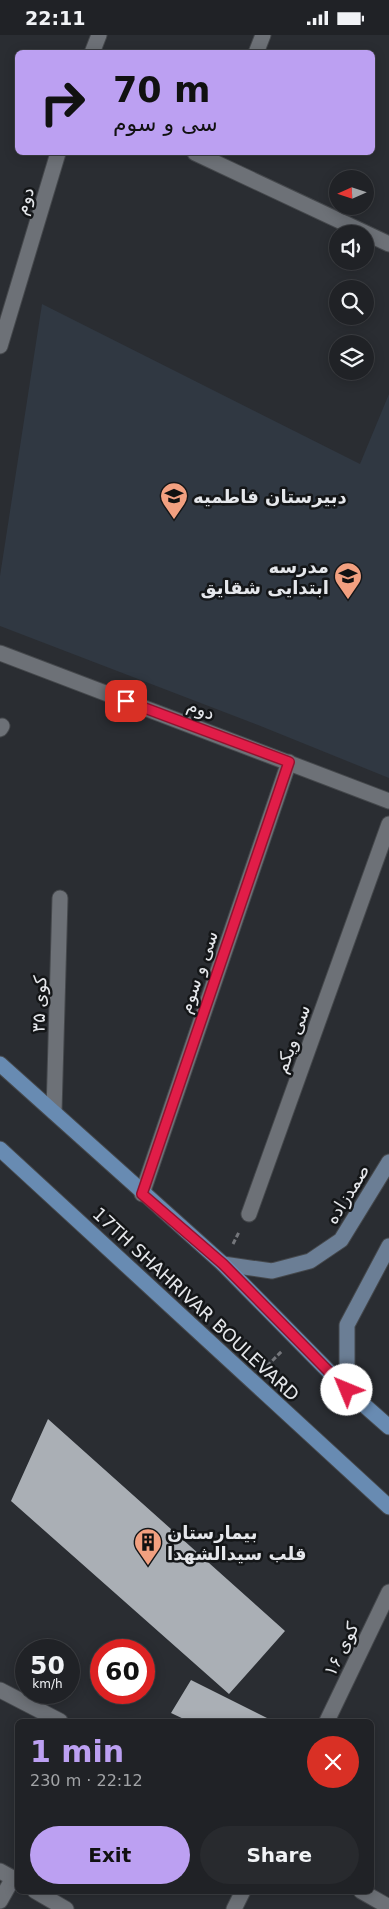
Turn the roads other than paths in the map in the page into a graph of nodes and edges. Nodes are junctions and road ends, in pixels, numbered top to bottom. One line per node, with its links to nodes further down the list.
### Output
1 (99, 35): 3 (street)
2 (263, 35): 4 (street)
3 (93, 50)
4 (257, 50)
5 (57, 155): 8 (street, دوم)
6 (213, 156): 7 (street)
7 (389, 244)
8 (0, 346)
9 (0, 653): 10 (street, دوم)
10 (289, 762): 11 (street, دوم); 18 (street, سی و سوم)
11 (389, 801)
12 (389, 824): 19 (street, سی ویکم)
13 (60, 898): 15 (street, کوی ۳۵)
14 (0, 1064): 15 (main road)
15 (54, 1111): 18 (main road)
16 (0, 1149): 24 (main road, 17TH SHAHRIVAR BOULEVARD)
17 (389, 1162): 21 (main road, صمدزاده)
18 (142, 1194): 21 (main road)
19 (249, 1214)
20 (389, 1246): 22 (main road)
21 (223, 1264): 22 (main road)
22 (347, 1390): 23 (main road)
23 (389, 1427)
24 (389, 1507)
25 (389, 1593): 28 (street, کوی ۱۶)
26 (0, 1690): 27 (street)
27 (56, 1719)
28 (328, 1719)
29 (10, 1877): 33 (street)
30 (41, 1894): 35 (street)
31 (242, 1894): 36 (street)
32 (365, 1894): 34 (street)
33 (0, 1901)
34 (389, 1907)
35 (66, 1909)
36 (234, 1909)

